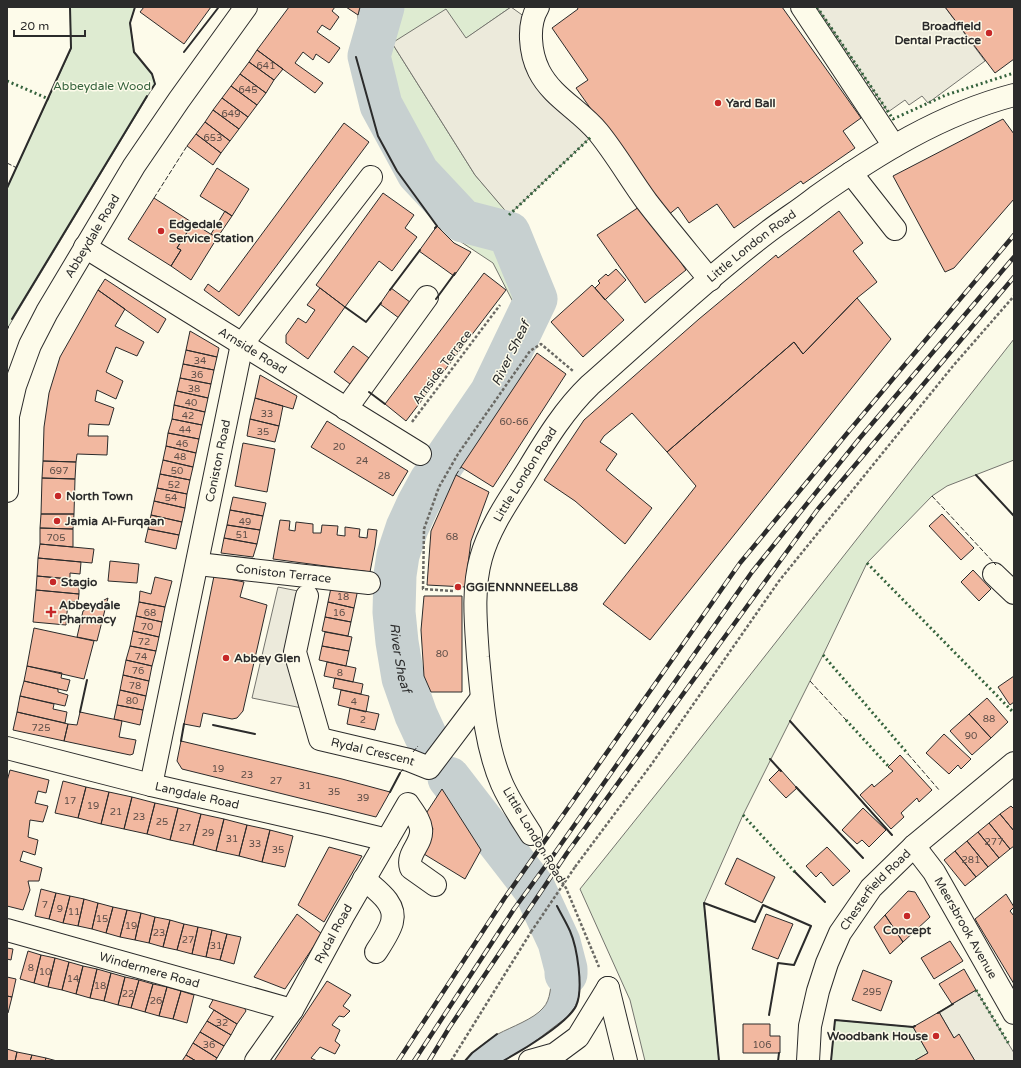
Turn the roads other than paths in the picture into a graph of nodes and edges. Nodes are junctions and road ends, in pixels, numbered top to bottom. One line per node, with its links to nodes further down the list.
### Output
1 (246, 7): 9 (main road, Abbeydale Road)
2 (538, 7): 10 (main road)
3 (802, 7): 5 (main road)
4 (1014, 94): 5 (main road, Little London Road)
5 (894, 146): 6 (main road, Little London Road)
6 (851, 173): 8 (main road); 10 (main road, Little London Road)
7 (371, 177): 12 (main road, Coniston Road)
8 (895, 229)
9 (85, 247): 12 (main road, Arnside Road); 15 (main road, Abbeydale Road)
10 (710, 280): 21 (main road, Little London Road)
11 (427, 297): 13 (main road)
12 (242, 344): 13 (main road, Arnside Road); 16 (main road, Coniston Road)
13 (346, 409): 14 (main road, Arnside Road)
14 (420, 454)
15 (7, 491)
16 (198, 564): 18 (main road, Coniston Terrace); 24 (main road, Coniston Road)
17 (994, 574): 19 (main road)
18 (369, 583)
19 (1014, 593)
20 (307, 596): 21 (main road, Rydal Crescent)
21 (482, 699): 25 (main road, Little London Road)
22 (7, 748): 24 (main road, Langdale Road)
23 (1014, 764): 27 (main road, Chesterfield Road)
24 (152, 785): 26 (main road, Langdale Road)
25 (531, 834)
26 (387, 840): 28 (main road, Rydal Road); 29 (main road, Rydal Road)
27 (914, 846): 33 (main road, Meersbrook Avenue); 37 (main road, Chesterfield Road)
28 (364, 879): 31 (main road); 32 (main road, Rydal Road)
29 (435, 885)
30 (7, 930): 32 (main road, Windermere Road)
31 (376, 952)
32 (292, 1010): 34 (main road, Rydal Road)
33 (1014, 1013)
34 (256, 1061)
35 (530, 1061): 36 (main road)
36 (626, 1061)
37 (808, 1061)

